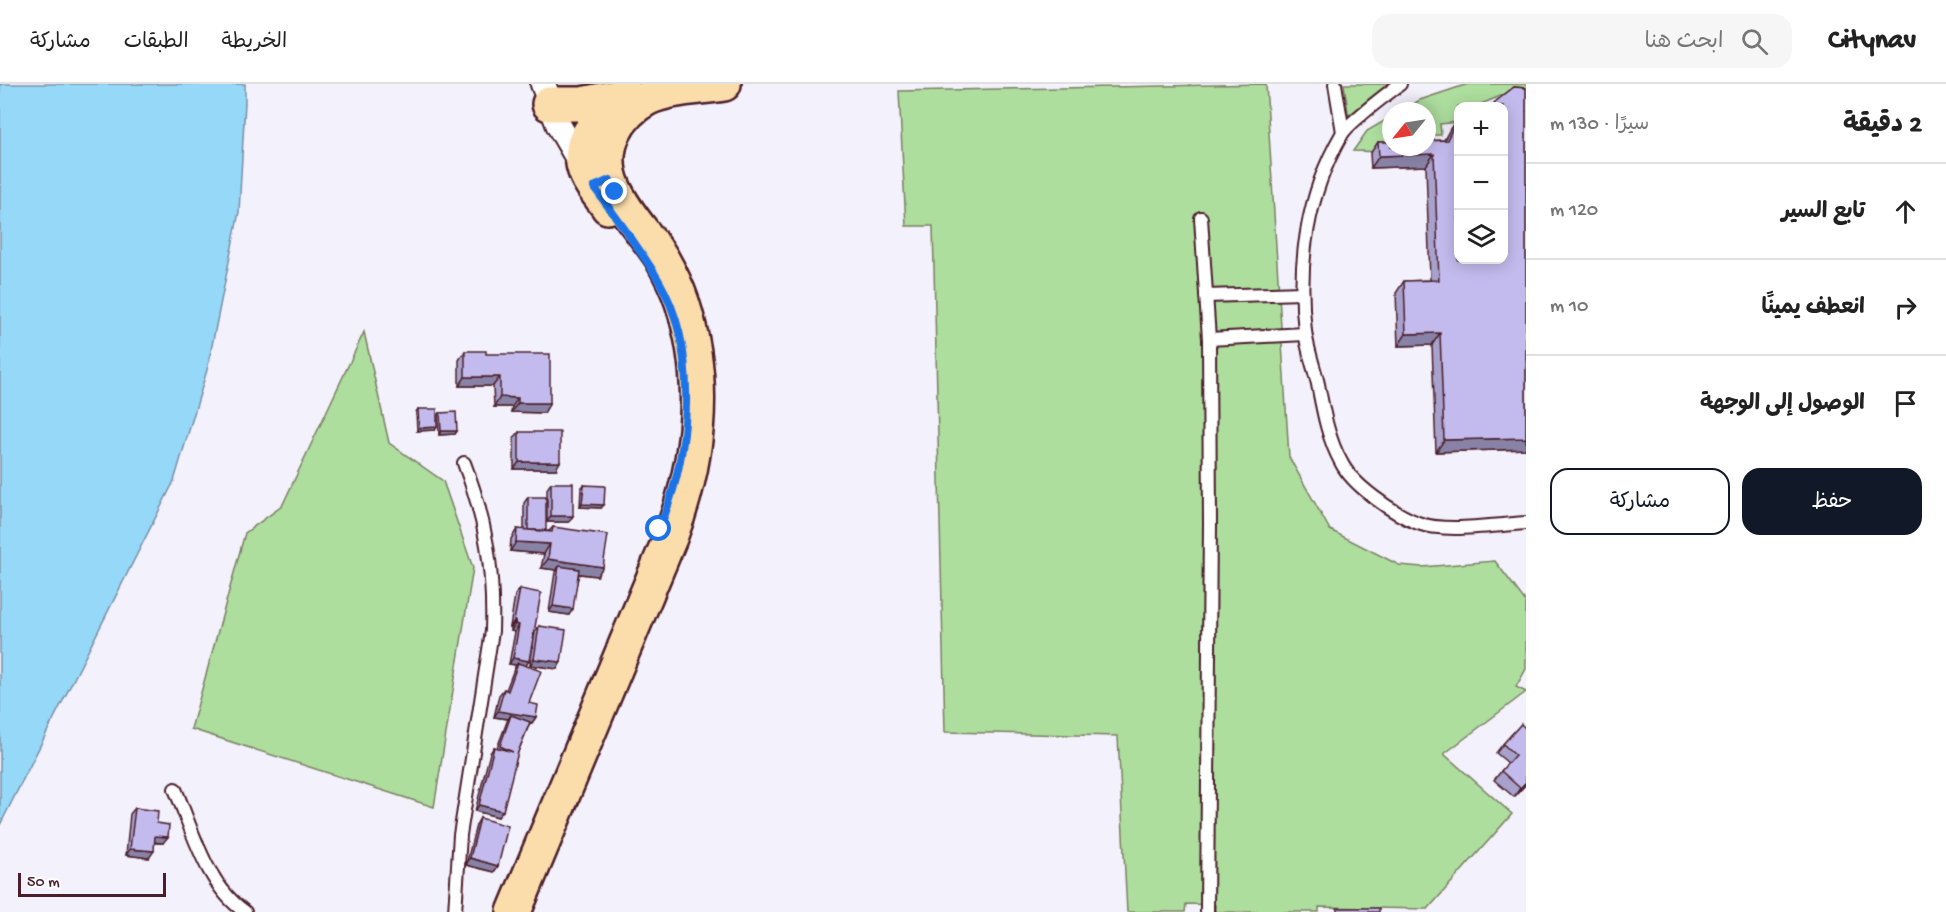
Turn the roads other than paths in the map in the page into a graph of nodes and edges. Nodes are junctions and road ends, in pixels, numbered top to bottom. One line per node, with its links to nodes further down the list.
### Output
1 (724, 84): 7 (main road)
2 (1335, 84): 6 (lane)
3 (1400, 84): 6 (lane)
4 (639, 89): 5 (main road); 7 (main road)
5 (546, 94): 7 (street)
6 (1343, 132): 9 (lane)
7 (596, 179): 18 (main road); 19 (main road)
8 (1202, 218): 10 (lane)
9 (1302, 293): 10 (lane); 11 (lane)
10 (1206, 296): 12 (lane)
11 (1305, 334): 12 (lane); 14 (lane)
12 (1209, 339): 20 (lane)
13 (464, 463): 17 (lane)
14 (1526, 523)
15 (175, 789): 16 (lane)
16 (245, 912)
17 (455, 912)
18 (499, 912)
19 (514, 912)
20 (1207, 912)

